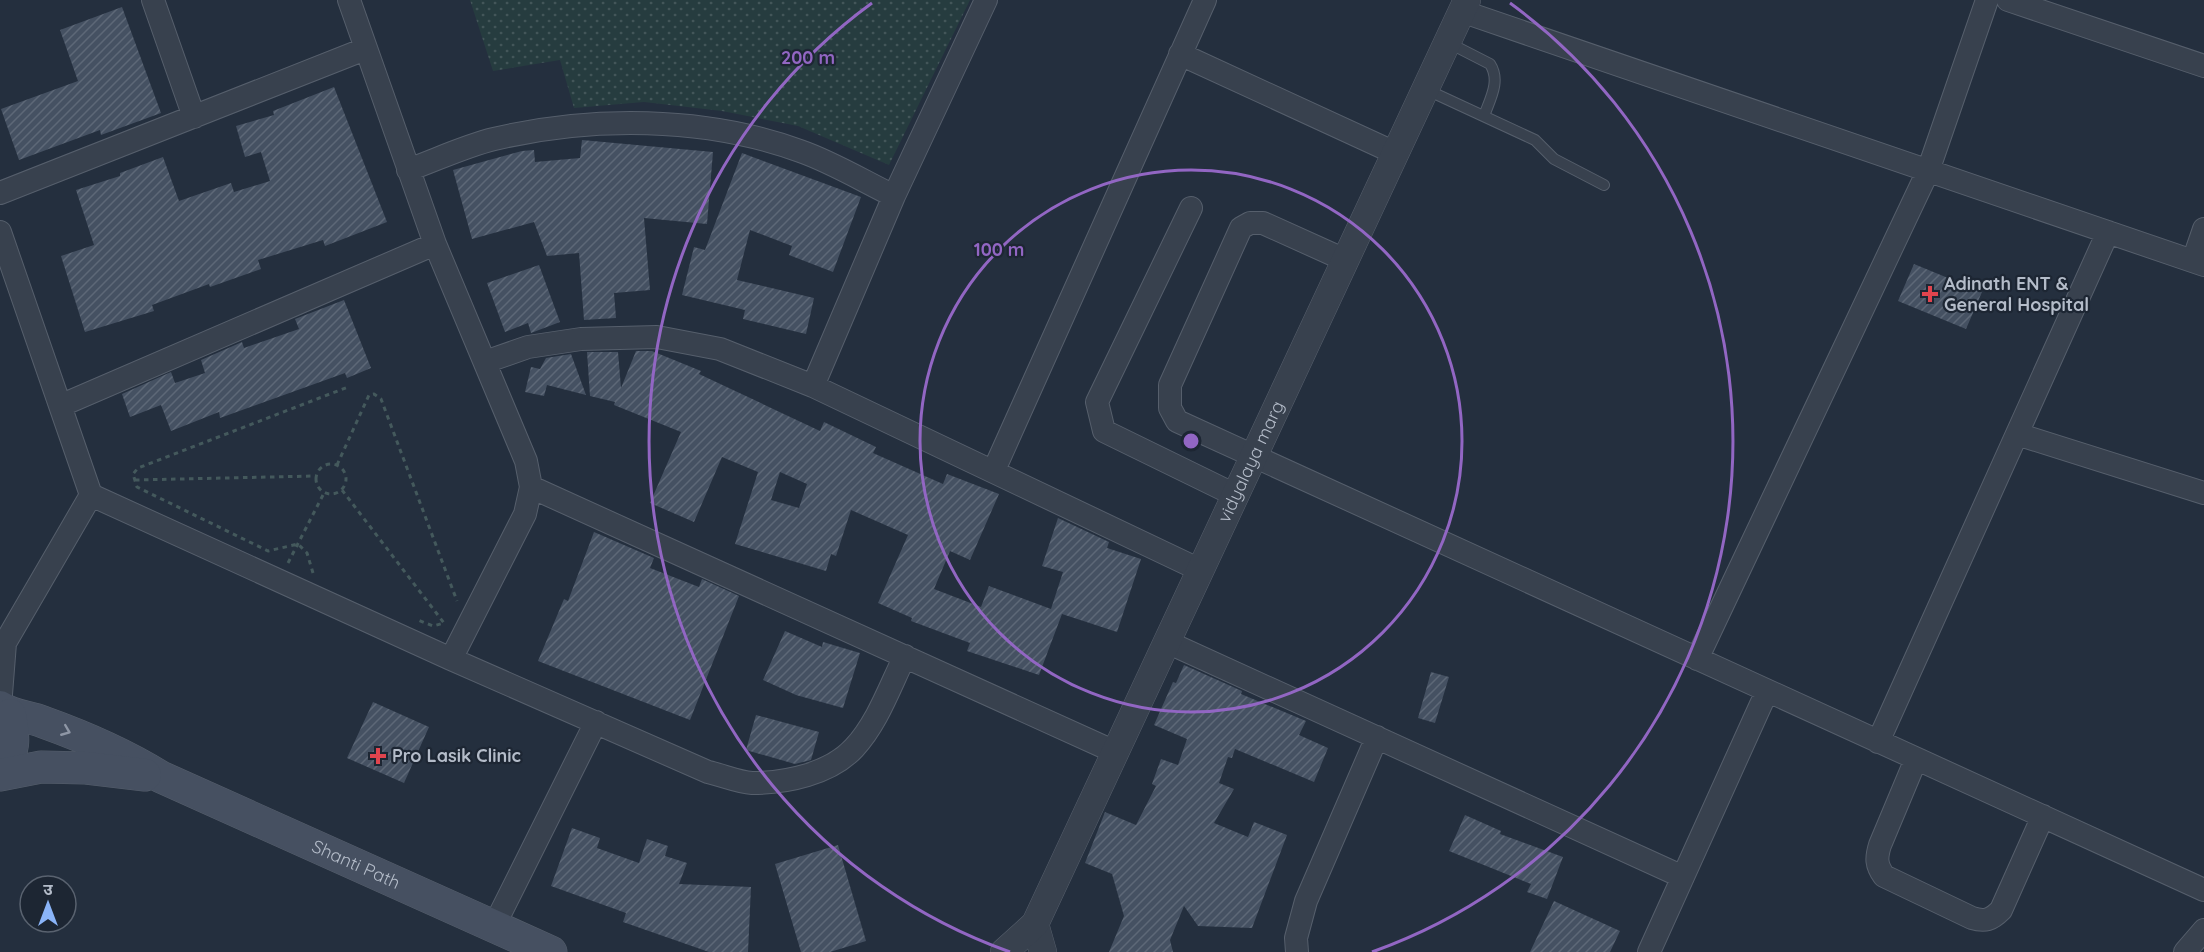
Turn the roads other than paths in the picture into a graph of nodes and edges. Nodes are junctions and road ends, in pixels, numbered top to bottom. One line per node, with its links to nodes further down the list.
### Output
1 (153, 0): 14 (street)
2 (349, 0): 9 (street)
3 (986, 0): 20 (street)
4 (1205, 0): 10 (street)
5 (1987, 0): 17 (street)
6 (2008, 0): 11 (street)
7 (1464, 6): 8 (street, vidyalaya marg); 17 (street)
8 (1447, 42): 12 (street, vidyalaya marg); 13 (lane)
9 (365, 49): 14 (street); 16 (street)
10 (1180, 54): 15 (street); 33 (street)
11 (2204, 66)
12 (1425, 89): 13 (lane); 15 (street, vidyalaya marg)
13 (1484, 116): 18 (lane)
14 (194, 117): 19 (street)
15 (1395, 153): 26 (street, vidyalaya marg)
16 (408, 170): 20 (street); 25 (street)
17 (1928, 171): 24 (street); 43 (street)
18 (1604, 185)
19 (0, 194)
20 (894, 196): 29 (street)
21 (1191, 208): 37 (street)
22 (2204, 229): 27 (street)
23 (0, 232): 30 (street)
24 (2108, 232): 27 (street); 31 (street)
25 (435, 244): 28 (street); 30 (street)
26 (1345, 260): 32 (street, vidyalaya marg); 32 (street)
27 (2199, 263)
28 (485, 362): 29 (street); 34 (street)
29 (813, 386): 33 (street)
30 (62, 405): 36 (street)
31 (2017, 434): 35 (street); 48 (street)
32 (1253, 458): 37 (street, vidyalaya marg); 43 (street)
33 (994, 470): 38 (street)
34 (531, 487): 41 (street); 42 (street)
35 (2204, 494)
36 (91, 495): 40 (street); 42 (street)
37 (1235, 495): 38 (street, vidyalaya marg)
38 (1200, 570): 39 (street, vidyalaya marg)
39 (1167, 642): 47 (street); 49 (street, vidyalaya marg)
40 (2, 646): 45 (street)
41 (905, 656): 46 (street); 49 (street)
42 (451, 659): 46 (street)
43 (1697, 659): 44 (street)
44 (1767, 691): 48 (street); 55 (street)
45 (5, 711): 51 (main road); 53 (main road, one-way to 53)
46 (596, 722): 58 (street)
47 (1377, 737): 55 (street); 63 (street)
48 (1878, 742): 50 (street)
49 (1115, 752): 57 (street, vidyalaya marg)
50 (1916, 759): 54 (street); 54 (street)
51 (0, 770)
52 (0, 775): 53 (main road)
53 (161, 777): 58 (main road, Shanti Path)
54 (2043, 816): 56 (street)
55 (1683, 877): 64 (street)
56 (2204, 890)
57 (1035, 924): 61 (street); 62 (street)
58 (494, 926): 60 (main road, Shanti Path)
59 (2204, 930): 65 (street)
60 (551, 952)
61 (1004, 952)
62 (1043, 952)
63 (1296, 952)
64 (1648, 952)
65 (2186, 952)

